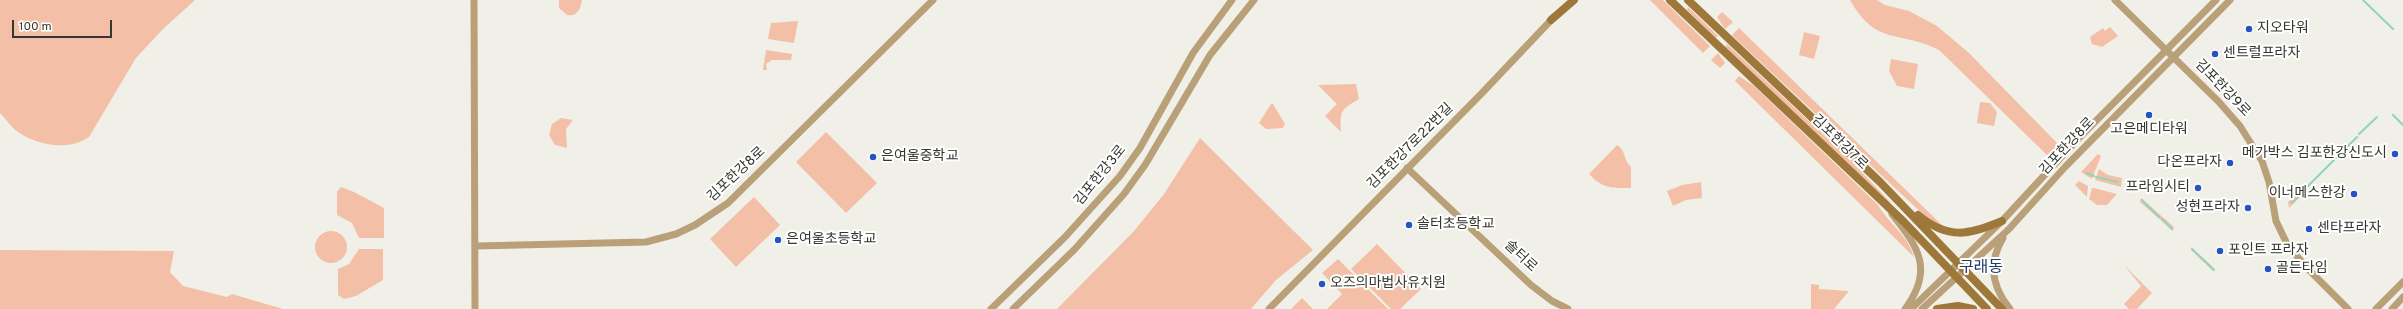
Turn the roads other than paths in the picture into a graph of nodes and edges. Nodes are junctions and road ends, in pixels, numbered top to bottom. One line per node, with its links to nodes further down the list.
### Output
1 (474, 0): 20 (street)
2 (933, 0): 20 (street, 김포한강8로)
3 (1232, 0): 27 (street, 김포한강3로)
4 (1254, 0): 28 (street, 김포한강3로)
5 (1568, 0): 12 (street, 김포한강7로22번길)
6 (1574, 0): 12 (main road)
7 (1670, 0): 17 (main road, 김포한강7로)
8 (1688, 0): 16 (main road, 김포한강7로)
9 (2115, 0): 13 (street, 김포한강9로)
10 (2216, 0): 13 (street, 김포한강8로)
11 (2230, 0): 14 (street, 김포한강8로)
12 (1551, 20): 15 (street, 김포한강7로22번길)
13 (2166, 50): 14 (street, 김포한강9로); 18 (street, 김포한강8로)
14 (2174, 58): 19 (street, 김포한강8로); 39 (street, 김포한강9로)
15 (1407, 168): 29 (street, 김포한강7로22번길); 30 (street, 솔터로)
16 (1880, 182): 18 (main road); 21 (main road, 김포한강7로)
17 (1885, 206): 23 (main road, 김포한강7로); 31 (street)
18 (2002, 221): 21 (street, 김포한강8로)
19 (2009, 230): 22 (street, 김포한강8로); 38 (street)
20 (476, 246): 26 (street)
21 (1959, 263): 22 (main road, 김포한강7로); 23 (street, 김포한강8로)
22 (1965, 270): 23 (street, 김포한강8로); 37 (main road, 김포한강7로)
23 (1955, 274): 32 (street, 김포한강8로); 33 (street, 김포한강8로); 36 (main road, 김포한강7로)
24 (2403, 282): 40 (street)
25 (2403, 298): 41 (street)
26 (475, 309)
27 (991, 309)
28 (1013, 309)
29 (1268, 309)
30 (1568, 309)
31 (1905, 309)
32 (1910, 309)
33 (1922, 309)
34 (1937, 309): 35 (main road)
35 (1973, 309)
36 (1987, 309)
37 (2002, 309)
38 (2010, 309)
39 (2348, 309)
40 (2376, 309)
41 (2392, 309)

